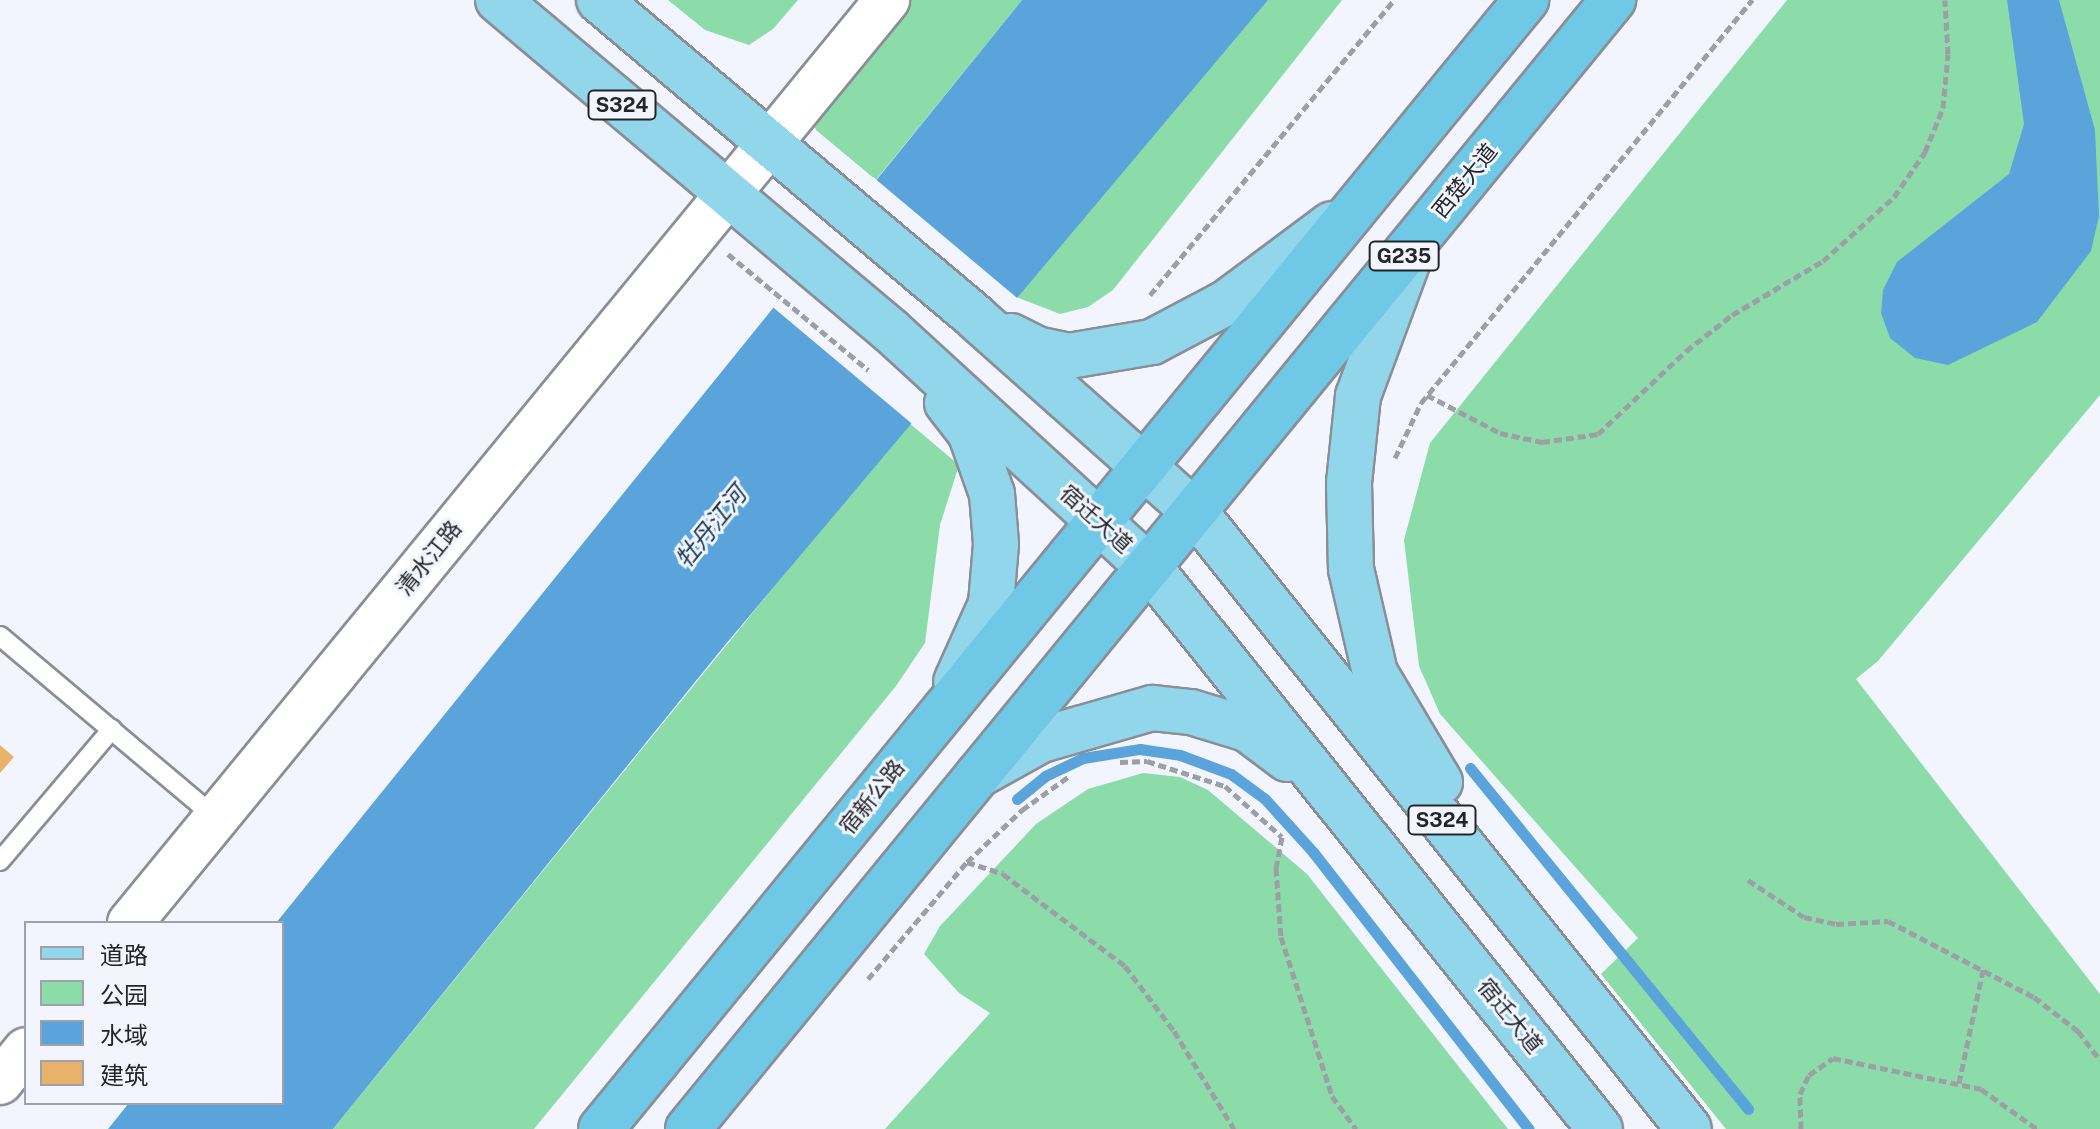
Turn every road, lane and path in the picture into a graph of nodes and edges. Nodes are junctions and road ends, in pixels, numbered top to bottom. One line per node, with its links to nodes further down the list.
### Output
1 (498, 0): 10 (main road, 宿迁大道 / S324)
2 (599, 0): 9 (main road, S324)
3 (887, 0): 9 (street)
4 (1394, 0): 14 (path)
5 (1526, 0): 11 (highway, G235)
6 (1613, 0): 12 (highway, 西楚大道 / G235)
7 (1752, 0): 18 (path)
8 (1945, 0): 18 (path)
9 (778, 154): 10 (street, 清水江路); 15 (main road, S324)
10 (737, 202): 16 (main road, 宿迁大道 / S324); 31 (street, 清水江路)
11 (1356, 206): 15 (main road); 19 (highway, G235)
12 (1414, 243): 21 (highway, 西楚大道 / G235); 36 (main road)
13 (716, 244): 17 (path)
14 (1142, 306)
15 (975, 317): 19 (main road, S324)
16 (891, 331): 22 (main road, 宿迁大道 / S324); 25 (main road)
17 (873, 373)
18 (1427, 395): 20 (path)
19 (1144, 465): 21 (main road, S324); 22 (highway, 宿新公路)
20 (1390, 468)
21 (1195, 512): 23 (highway); 36 (main road, S324)
22 (1097, 522): 23 (main road, 宿迁大道 / S324); 25 (highway, 宿新公路)
23 (1150, 568): 29 (highway); 30 (main road, 宿迁大道 / S324)
24 (0, 636): 26 (lane)
25 (935, 720): 43 (highway, 宿新公路)
26 (112, 729): 31 (lane); 32 (lane)
27 (1104, 763): 46 (path)
28 (1081, 772): 33 (path)
29 (976, 777): 30 (main road); 44 (highway)
30 (1327, 789): 47 (main road, 宿迁大道 / S324)
31 (216, 818): 35 (street, 清水江路)
32 (0, 861)
33 (967, 862): 38 (path); 45 (path)
34 (1748, 880): 37 (path)
35 (132, 921)
36 (1525, 925): 48 (main road, S324)
37 (1983, 970): 40 (path); 42 (path)
38 (864, 983)
39 (24, 1052): 41 (street)
40 (2100, 1060)
41 (0, 1082)
42 (1959, 1083): 49 (path); 50 (path)
43 (601, 1129)
44 (688, 1129)
45 (1234, 1129)
46 (1356, 1129)
47 (1600, 1129)
48 (1689, 1129)
49 (1801, 1129)
50 (2037, 1129)

